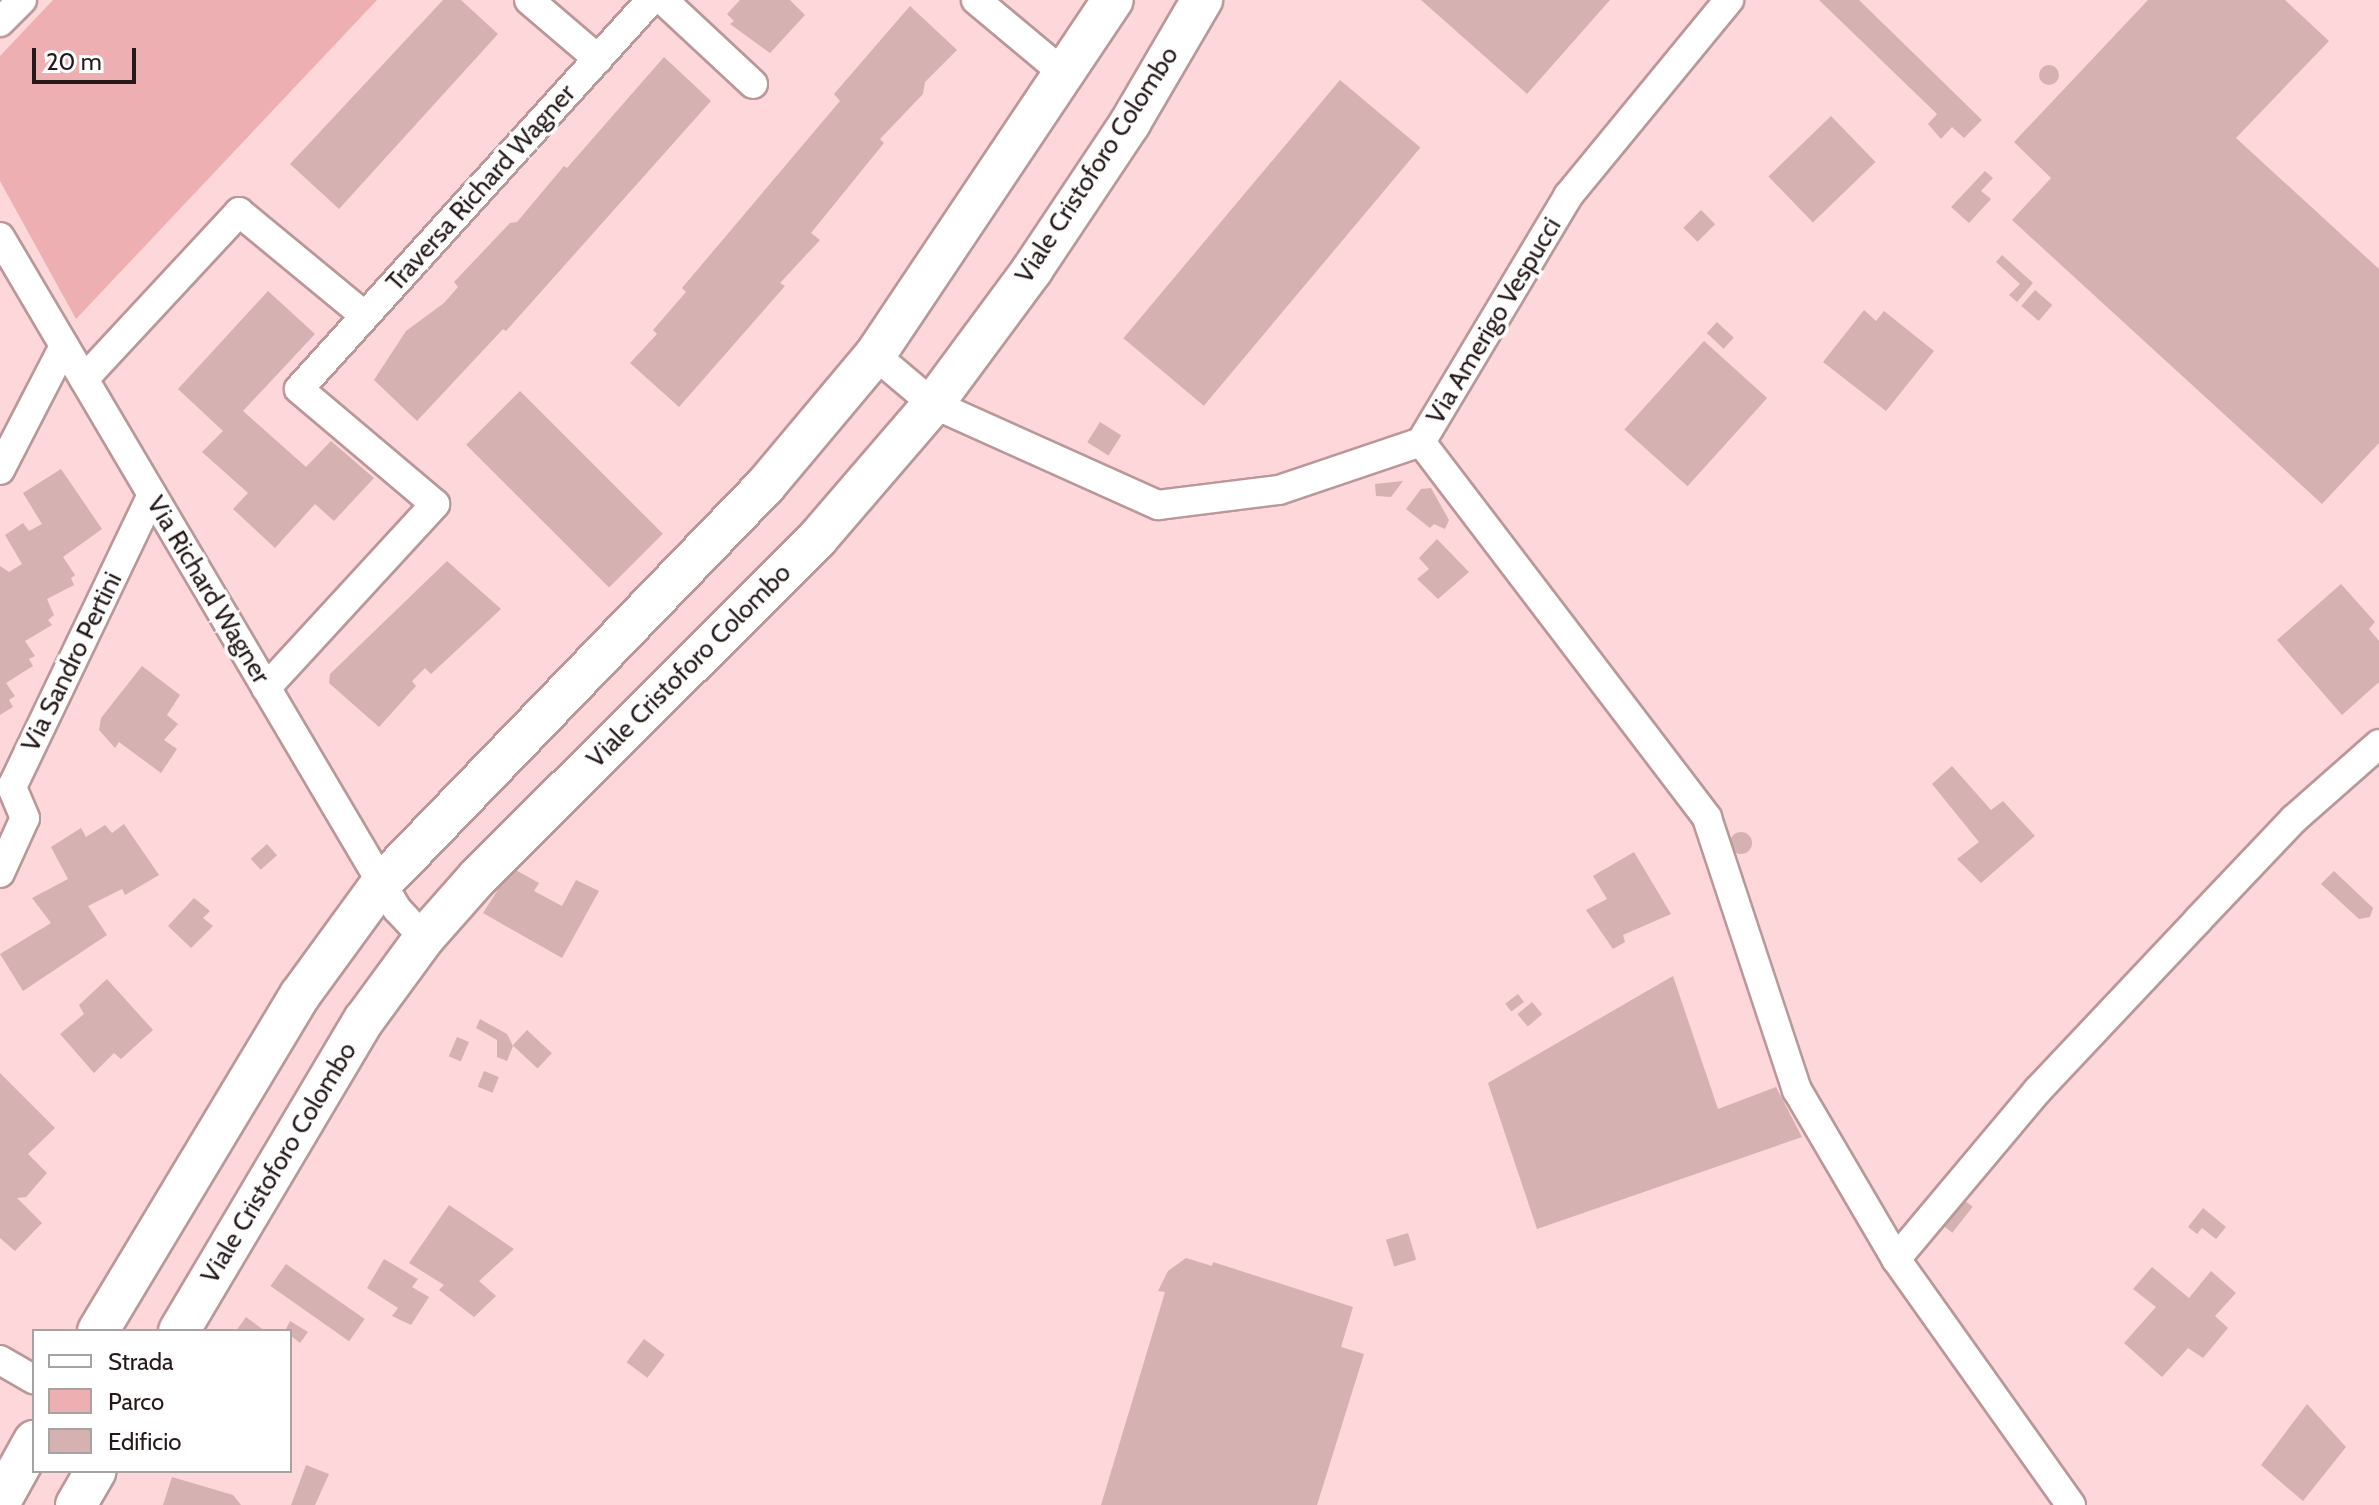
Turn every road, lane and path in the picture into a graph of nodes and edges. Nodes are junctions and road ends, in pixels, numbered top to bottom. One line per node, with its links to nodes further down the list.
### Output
1 (22, 0): 9 (street)
2 (529, 0): 10 (street)
3 (651, 0): 10 (street, Traversa Richard Wagner)
4 (663, 0): 12 (street)
5 (976, 0): 11 (street)
6 (1113, 0): 11 (main road)
7 (1202, 0): 18 (main road, Viale Cristoforo Colombo)
8 (1729, 0): 19 (street, Via Amerigo Vespucci)
9 (0, 22)
10 (598, 59): 14 (street, Traversa Richard Wagner)
11 (1067, 76): 16 (main road)
12 (753, 84)
13 (0, 237): 15 (street, Via Richard Wagner)
14 (365, 316): 17 (street); 22 (street, Traversa Richard Wagner)
15 (64, 346): 17 (street, Via Richard Wagner); 20 (street)
16 (875, 355): 18 (street, Via Amerigo Vespucci); 25 (main road)
17 (84, 379): 21 (street, Via Richard Wagner)
18 (933, 404): 19 (street, Via Amerigo Vespucci); 26 (main road, Viale Cristoforo Colombo)
19 (1421, 442): 27 (street)
20 (0, 470)
21 (152, 495): 22 (street, Via Richard Wagner); 24 (street, Via Sandro Pertini)
22 (266, 688): 25 (street, Via Richard Wagner)
23 (2379, 744): 27 (street)
24 (0, 873)
25 (381, 884): 26 (street, Via Richard Wagner); 28 (main road)
26 (424, 938): 29 (main road, Viale Cristoforo Colombo)
27 (1896, 1259): 36 (street)
28 (99, 1329)
29 (180, 1329)
30 (0, 1360): 31 (street)
31 (32, 1379)
32 (32, 1445): 34 (main road)
33 (95, 1473): 35 (main road)
34 (0, 1502)
35 (76, 1505)
36 (2071, 1505)

